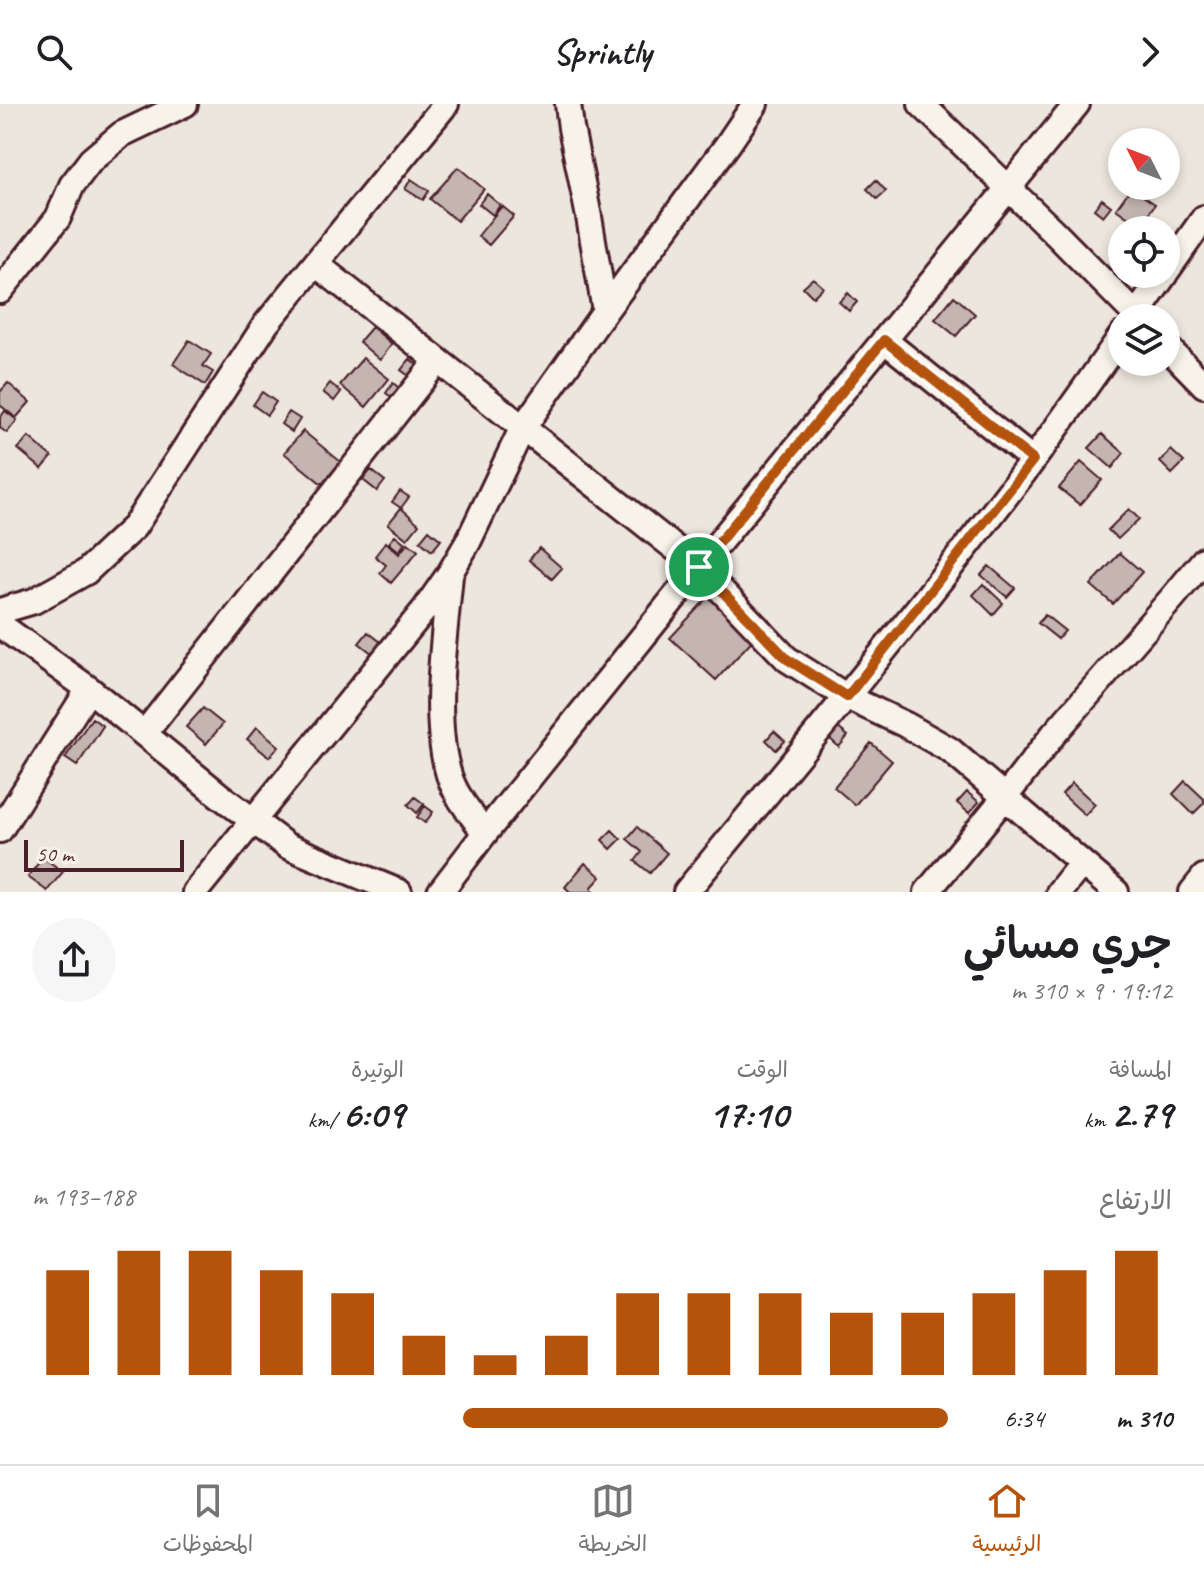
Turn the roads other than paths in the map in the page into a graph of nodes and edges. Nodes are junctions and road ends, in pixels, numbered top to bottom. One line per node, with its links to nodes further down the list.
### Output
1 (185, 104): 11 (street)
2 (446, 104): 10 (street)
3 (568, 104): 13 (street)
4 (755, 104): 13 (street)
5 (921, 104): 7 (street)
6 (1077, 104): 7 (street)
7 (1008, 187): 12 (street); 14 (street)
8 (1204, 218): 9 (street)
9 (1180, 252)
10 (316, 264): 17 (street); 24 (street)
11 (0, 291)
12 (1124, 304)
13 (605, 311): 19 (street)
14 (884, 340): 20 (street); 22 (street)
15 (1108, 355): 20 (street)
16 (1180, 360): 18 (street)
17 (437, 361): 19 (street); 28 (street)
18 (1204, 385)
19 (522, 429): 22 (street); 23 (street)
20 (1033, 460): 27 (street)
21 (1204, 560): 29 (street)
22 (699, 567): 27 (street); 32 (street)
23 (450, 573): 30 (street); 32 (street)
24 (0, 611)
25 (0, 625): 26 (street)
26 (89, 689): 28 (street); 31 (street)
27 (847, 697): 29 (street); 38 (street)
28 (144, 734): 30 (street)
29 (1005, 797): 33 (street); 39 (street)
30 (252, 821): 35 (street); 36 (street)
31 (0, 830)
32 (485, 833): 37 (street)
33 (1082, 863): 40 (street); 41 (street)
34 (1204, 877): 42 (street)
35 (195, 892)
36 (399, 892)
37 (440, 892)
38 (686, 892)
39 (927, 892)
40 (1059, 892)
41 (1116, 892)
42 (1192, 892)

